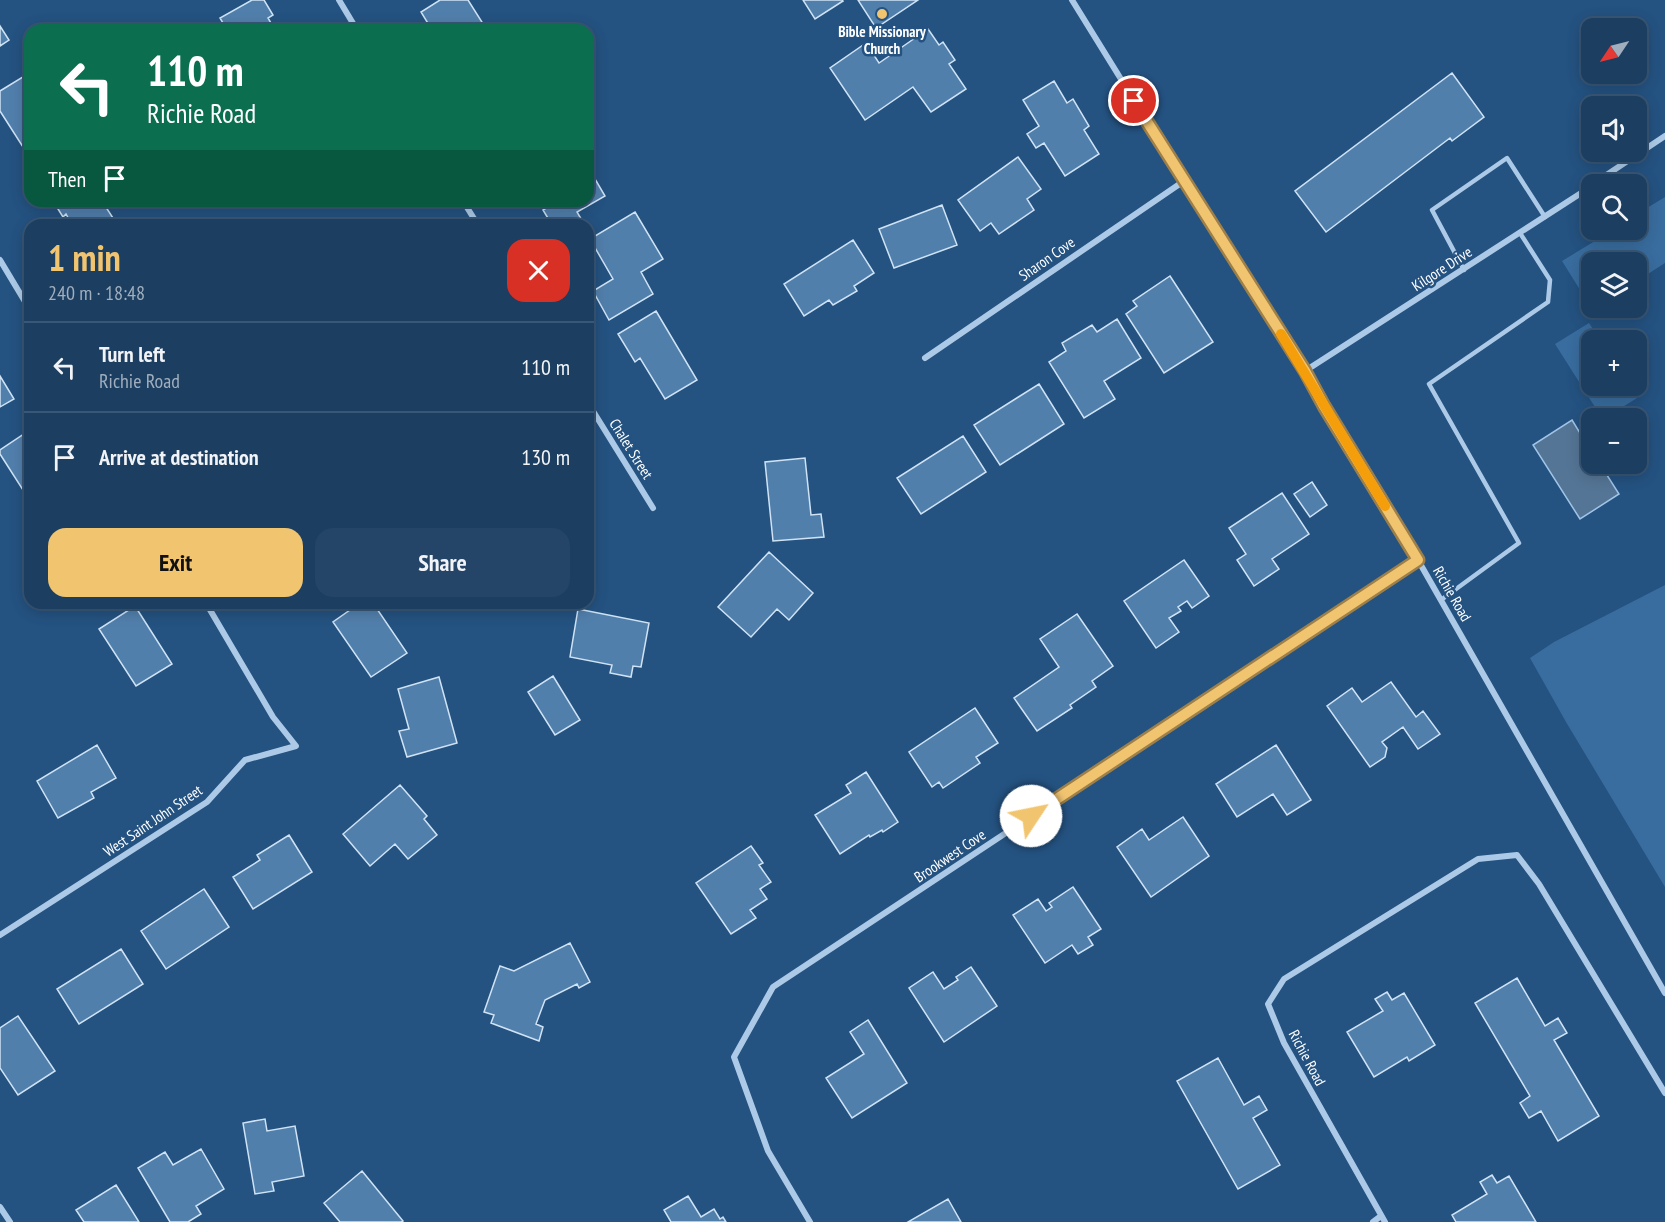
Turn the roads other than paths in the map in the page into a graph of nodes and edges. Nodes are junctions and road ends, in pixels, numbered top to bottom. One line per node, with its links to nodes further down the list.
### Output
1 (339, 0): 3 (street)
2 (1072, 0): 6 (street, Richie Road)
3 (353, 24)
4 (1665, 136): 5 (street, Kilgore Drive)
5 (1608, 174)
6 (1184, 181): 13 (street, Sharon Cove); 14 (street, Richie Road)
7 (1581, 192): 8 (street, Kilgore Drive)
8 (1545, 217): 9 (street, Kilgore Drive); 11 (lane)
9 (1520, 233): 11 (street, Kilgore Drive); 18 (lane)
10 (0, 260): 12 (street)
11 (1464, 270): 14 (street, Kilgore Drive)
12 (24, 300)
13 (925, 357)
14 (1305, 371): 17 (street, Richie Road)
15 (594, 413): 16 (street, Chalet Street)
16 (653, 508)
17 (1418, 560): 18 (street, Richie Road); 26 (street, Brookwest Cove)
18 (1441, 600): 21 (street, Richie Road)
19 (210, 609): 20 (street, West Saint John Street)
20 (0, 935)
21 (1665, 993)
22 (1665, 1093): 24 (street, Richie Road)
23 (0, 1207): 25 (street)
24 (1383, 1219): 27 (street, Richie Road)
25 (10, 1222)
26 (810, 1222)
27 (1373, 1222)

